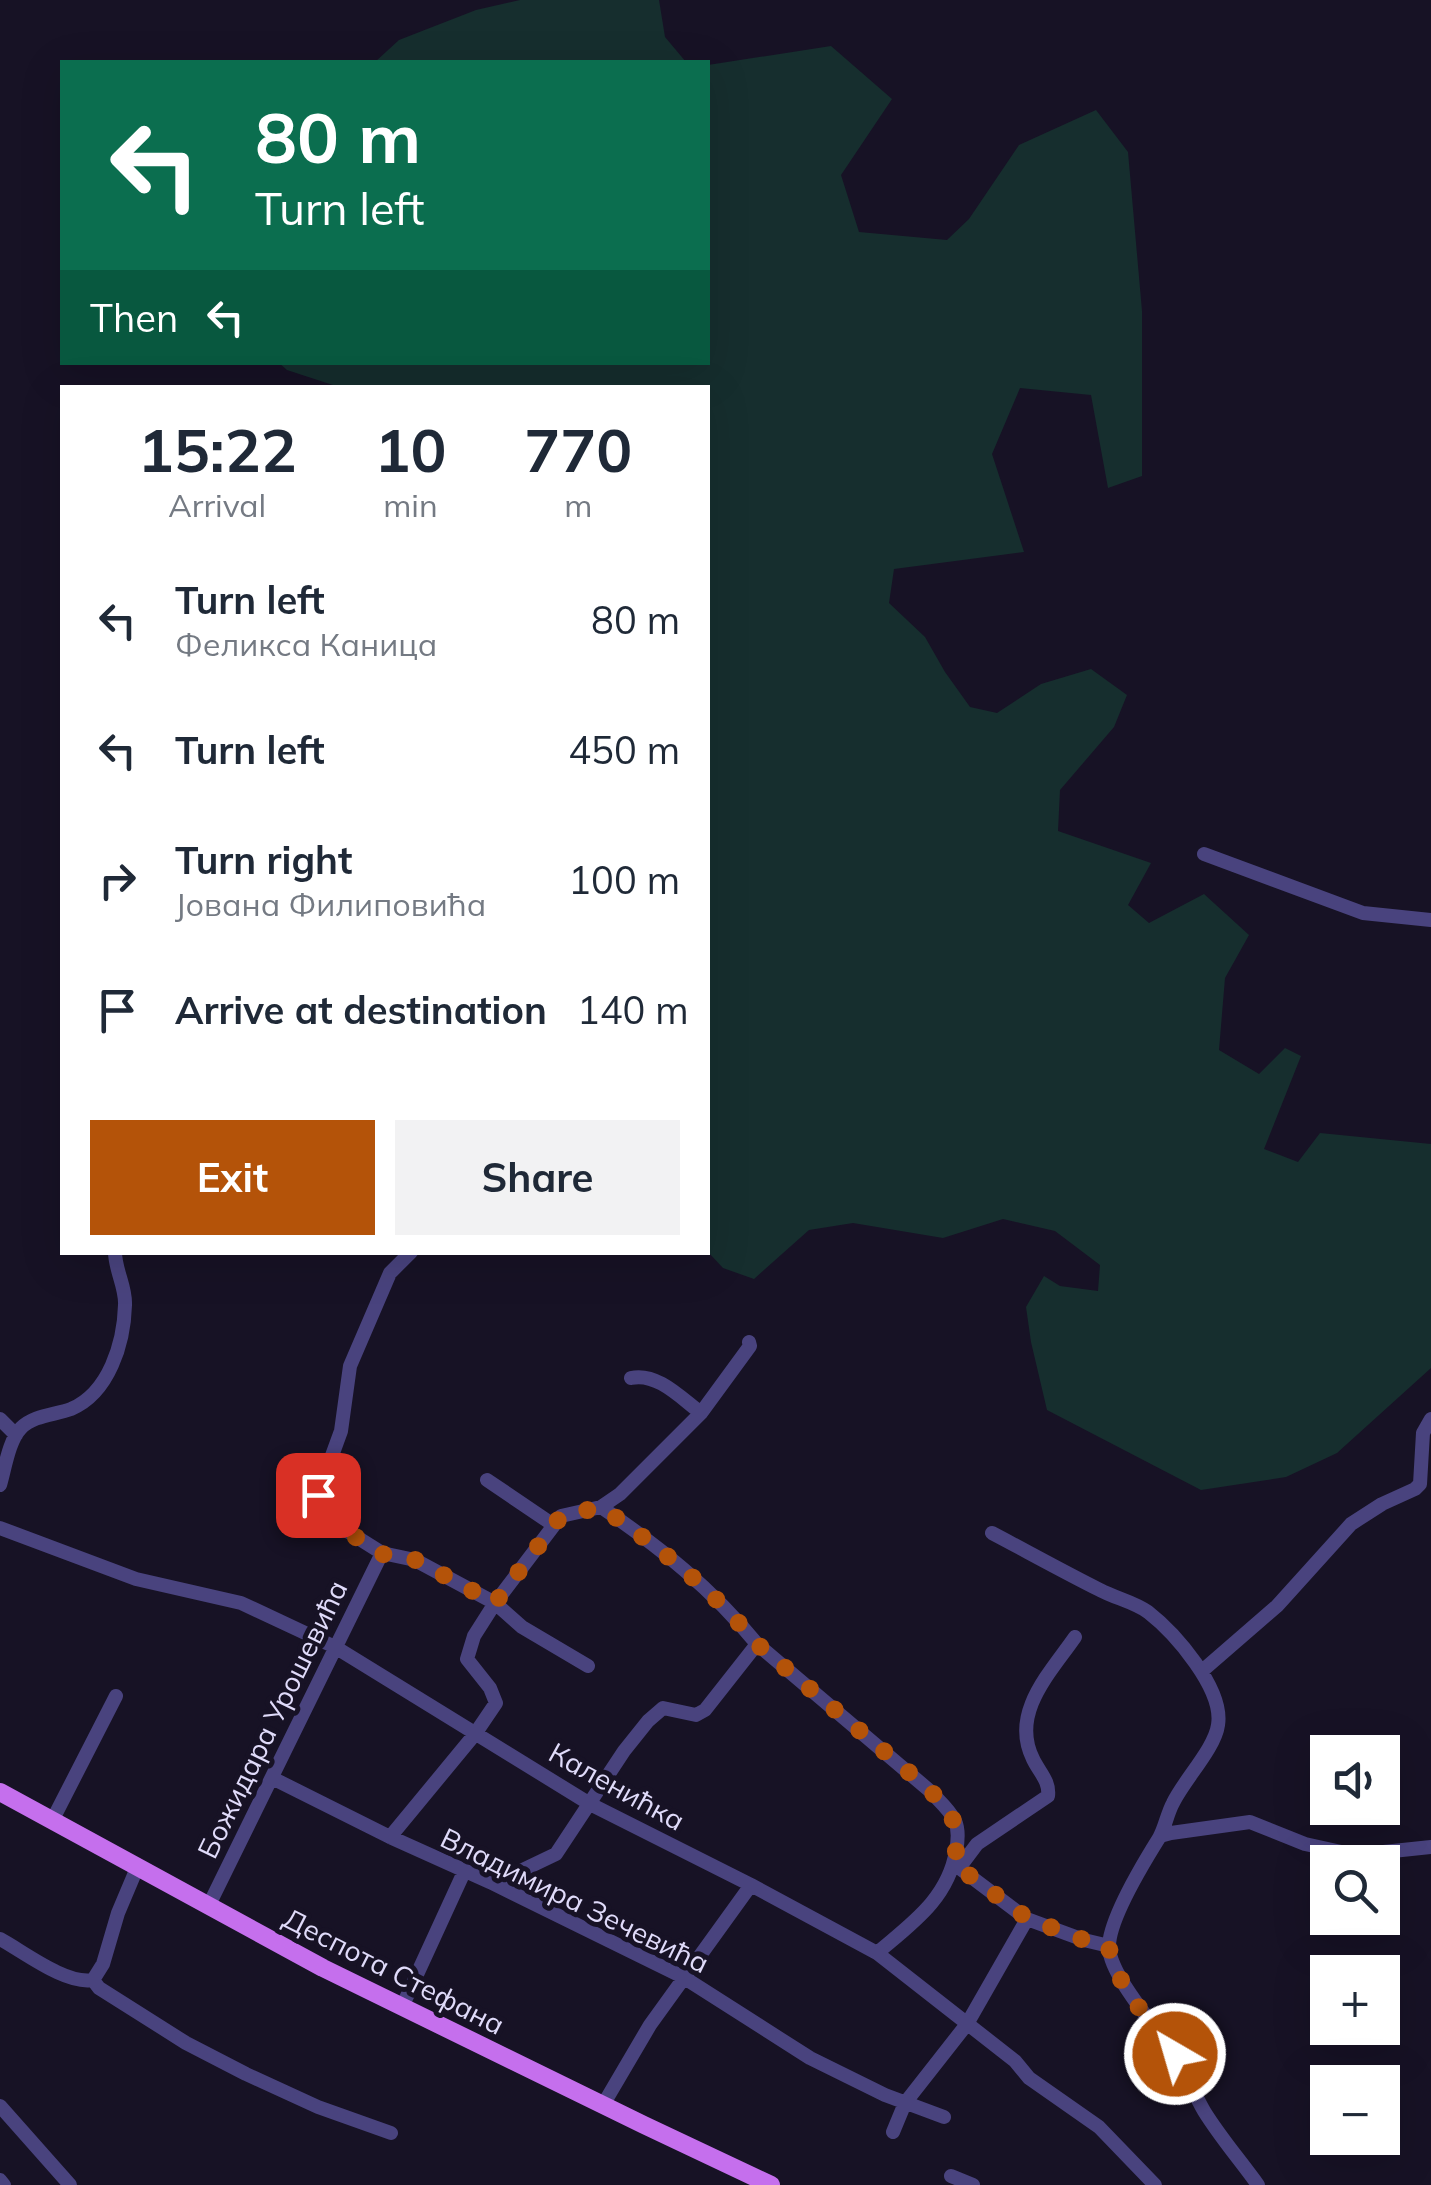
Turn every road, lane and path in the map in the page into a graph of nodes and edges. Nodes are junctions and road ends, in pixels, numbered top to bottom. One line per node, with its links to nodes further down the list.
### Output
1 (1204, 854): 2 (street)
2 (1431, 920)
3 (116, 1255): 10 (street)
4 (408, 1255): 17 (street)
5 (749, 1342): 7 (street)
6 (631, 1378): 7 (street)
7 (701, 1413): 13 (street)
8 (0, 1419): 10 (street)
9 (1431, 1419): 23 (street)
10 (16, 1435): 12 (street)
11 (488, 1480): 14 (street)
12 (0, 1485)
13 (601, 1507): 14 (street); 20 (street)
14 (552, 1524): 18 (street)
15 (0, 1528): 21 (street, Каленићка)
16 (992, 1534): 23 (street)
17 (382, 1554): 18 (street); 21 (street, Божидара Урошевића)
18 (495, 1603): 22 (street); 25 (street)
19 (1075, 1637): 33 (street)
20 (757, 1644): 28 (street); 33 (street)
21 (335, 1647): 25 (street, Каленићка); 26 (street, Божидара Урошевића)
22 (588, 1666)
23 (1202, 1671): 30 (street)
24 (116, 1696): 29 (street)
25 (475, 1734): 28 (street, Каленићка); 31 (street)
26 (272, 1778): 31 (street, Владимира Зечевића); 38 (street, Божидара Урошевића)
27 (0, 1792): 29 (main road, Деспота Стефана)
28 (590, 1804): 36 (street); 37 (street, Каленићка)
29 (52, 1820): 34 (main road, Деспота Стефана)
30 (1160, 1836): 32 (street); 41 (street)
31 (390, 1837): 35 (street, Владимира Зечевића)
32 (1431, 1847)
33 (956, 1866): 39 (street); 42 (street)
34 (137, 1868): 38 (main road, Деспота Стефана); 44 (street)
35 (464, 1872): 36 (street, Владимира Зечевића); 45 (street)
36 (490, 1882): 43 (street, Владимира Зечевића)
37 (750, 1885): 42 (street, Каленићка); 43 (street)
38 (208, 1907): 45 (main road, Деспота Стефана)
39 (1027, 1918): 41 (street); 46 (street)
40 (0, 1939): 44 (street)
41 (1109, 1946): 58 (street)
42 (877, 1953): 46 (street, Каленићка)
43 (684, 1976): 47 (street, Владимира Зечевића); 48 (street)
44 (92, 1980): 52 (street)
45 (402, 2007): 48 (main road, Деспота Стефана)
46 (967, 2024): 47 (street); 57 (street, Каленићка)
47 (905, 2103): 50 (street, Владимира Зечевића); 51 (street)
48 (603, 2105): 55 (main road, Деспота Стефана)
49 (0, 2106): 54 (street)
50 (944, 2117)
51 (893, 2132)
52 (392, 2133)
53 (951, 2176): 56 (street)
54 (70, 2185)
55 (771, 2185)
56 (972, 2185)
57 (1155, 2185)
58 (1258, 2185)

